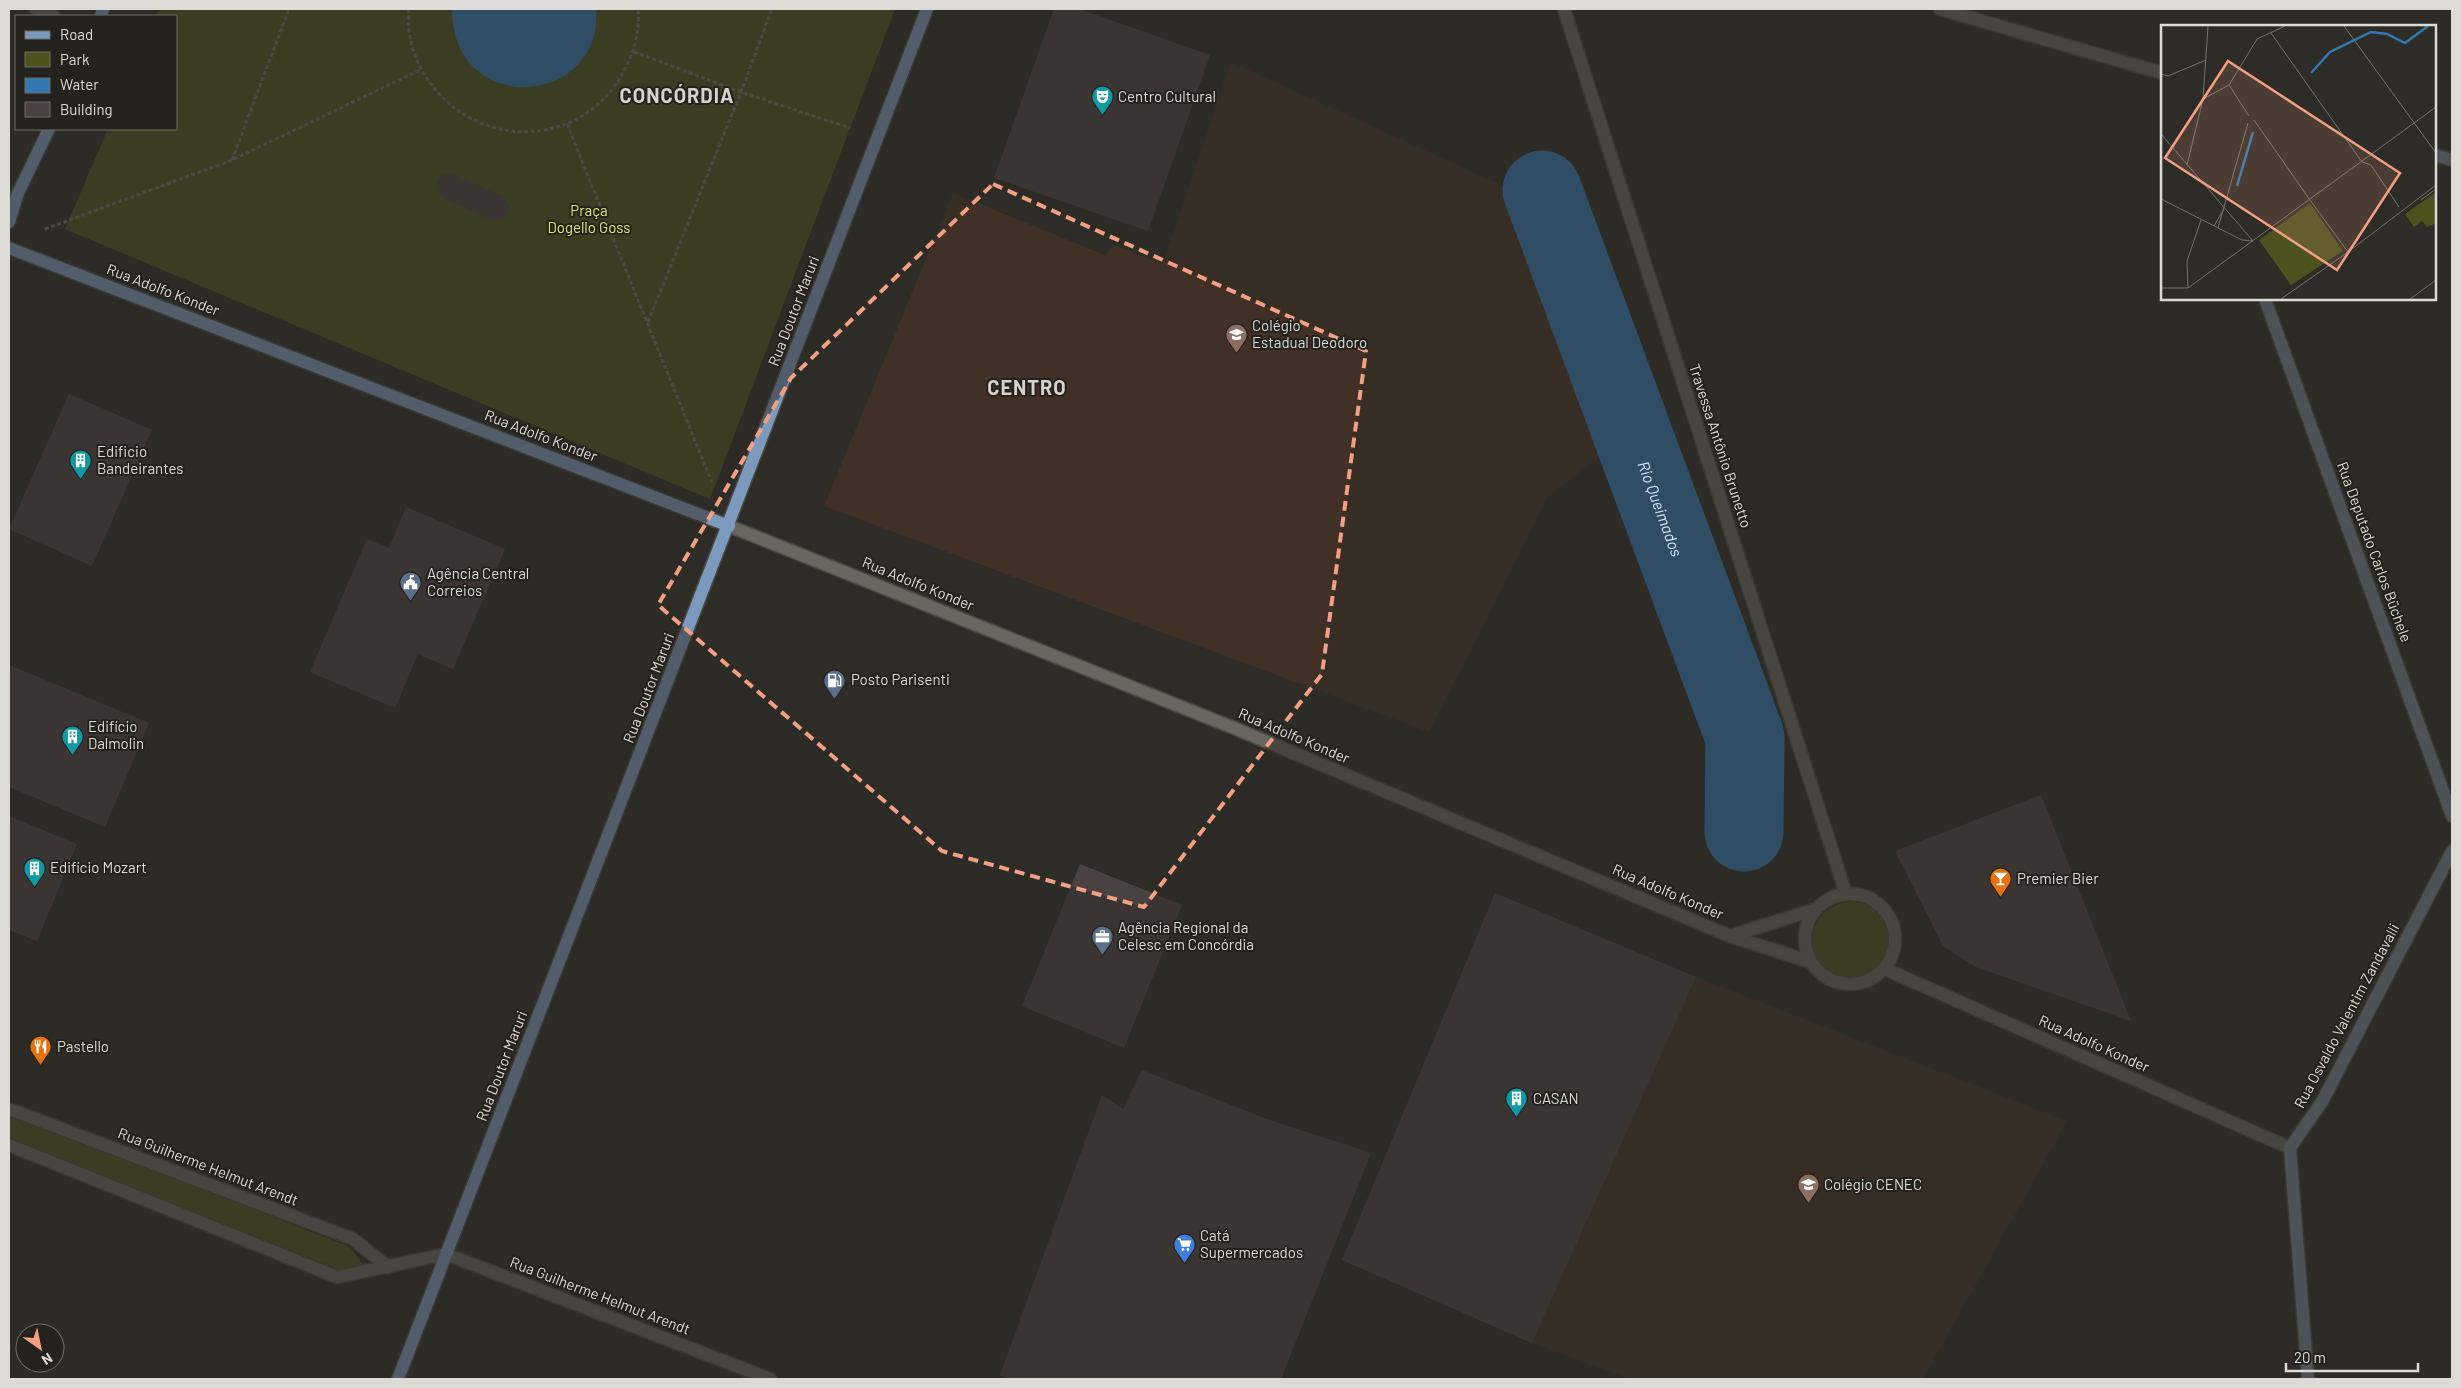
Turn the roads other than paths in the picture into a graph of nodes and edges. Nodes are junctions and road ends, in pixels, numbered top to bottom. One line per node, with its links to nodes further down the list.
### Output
1 (36, 9): 5 (street)
2 (927, 9): 13 (main road, Rua Doutor Maruri)
3 (1564, 9): 16 (street, Travessa Antônio Brunetto)
4 (1940, 9): 6 (street)
5 (51, 15)
6 (2161, 73)
7 (49, 130): 10 (main road)
8 (2436, 155): 9 (street)
9 (2452, 160)
10 (9, 222)
11 (9, 248): 13 (main road, Rua Adolfo Konder)
12 (2265, 300): 14 (street, Rua Deputado Carlos Büchele)
13 (729, 526): 18 (street, Rua Adolfo Konder); 24 (main road, Rua Doutor Maruri)
14 (2452, 816)
15 (2452, 851): 23 (street, Rua Osvaldo Valentim Zandavalli)
16 (1846, 894): 17 (street); 20 (street)
17 (1816, 909): 18 (street); 19 (street)
18 (1730, 936): 19 (street, Rua Adolfo Konder)
19 (1811, 962): 20 (street)
20 (1885, 969): 23 (street, Rua Adolfo Konder)
21 (9, 1109): 25 (street, Rua Guilherme Helmut Arendt)
22 (9, 1145): 25 (street)
23 (2290, 1148): 28 (street)
24 (446, 1254): 25 (street); 26 (main road, Rua Doutor Maruri); 27 (street, Rua Guilherme Helmut Arendt)
25 (388, 1267)
26 (398, 1379)
27 (770, 1379)
28 (2308, 1379)

